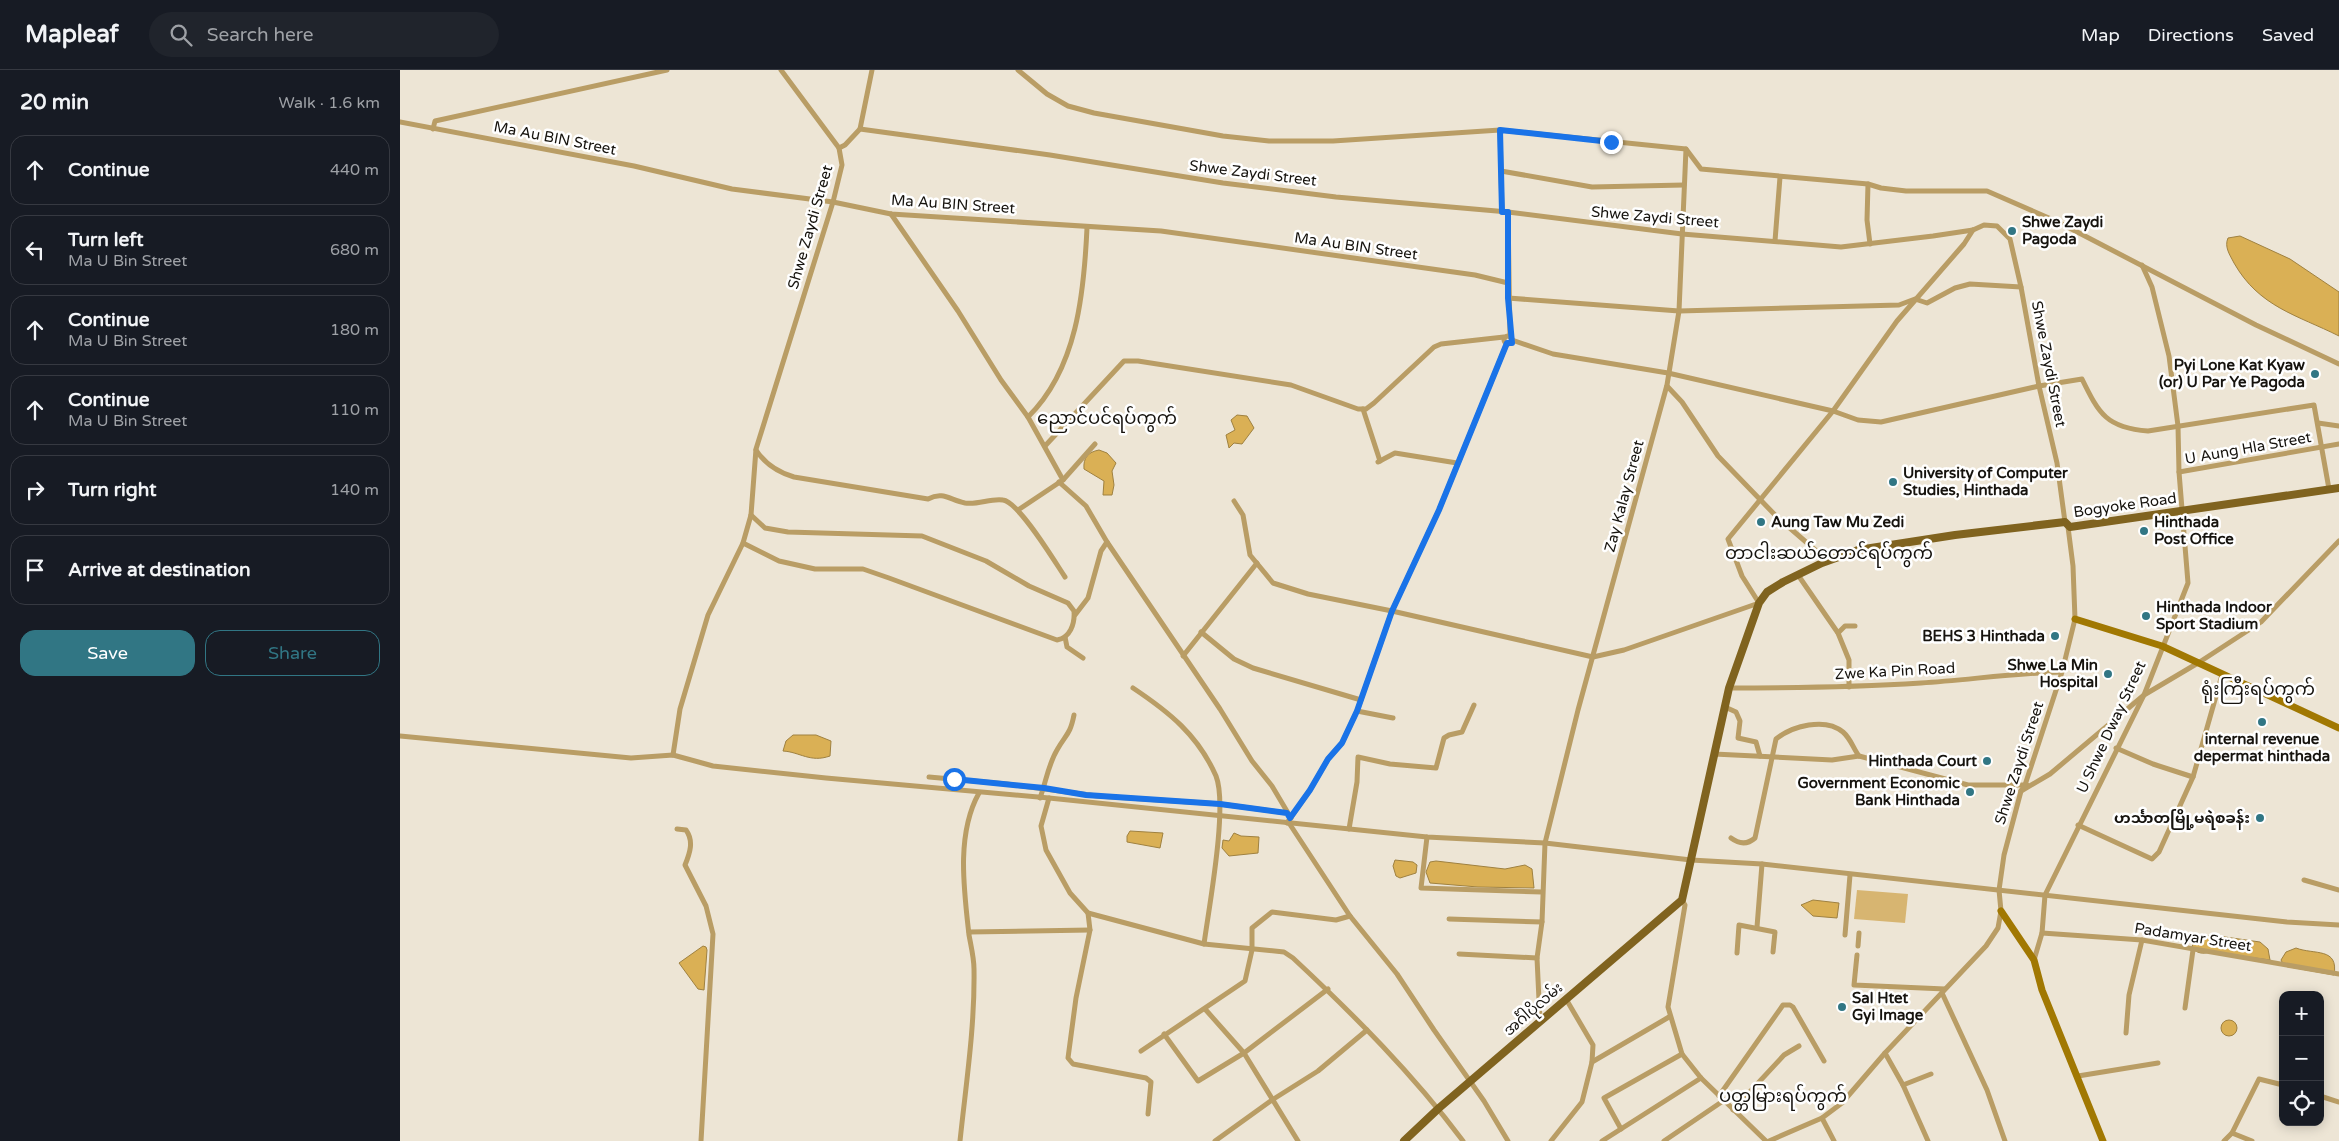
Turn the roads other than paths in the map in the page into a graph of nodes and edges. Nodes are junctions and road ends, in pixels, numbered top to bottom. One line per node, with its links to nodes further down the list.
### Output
1 (667, 70): 6 (street)
2 (782, 70): 9 (street)
3 (872, 70): 7 (street)
4 (1018, 70): 8 (street)
5 (400, 122): 6 (street, Ma Au BIN Street)
6 (433, 129): 15 (street, Ma Au BIN Street)
7 (860, 129): 9 (street, Shwe Zaydi Street); 16 (street, Shwe Zaydi Street)
8 (1500, 130): 10 (street); 11 (street)
9 (840, 148): 15 (street, Shwe Zaydi Street)
10 (1686, 149): 12 (street); 14 (street, Zay Kalay Street)
11 (1501, 171): 14 (street); 16 (street)
12 (1780, 177): 13 (street); 21 (street)
13 (1868, 184): 22 (street); 23 (street)
14 (1684, 185): 20 (street, Zay Kalay Street)
15 (833, 202): 17 (street, Ma Au BIN Street); 44 (street, Shwe Zaydi Street)
16 (1505, 212): 20 (street, Shwe Zaydi Street); 24 (street)
17 (891, 214): 18 (street, Ma Au BIN Street); 36 (street)
18 (1088, 228): 24 (street, Ma Au BIN Street); 36 (street)
19 (1973, 230): 22 (street, Shwe Zaydi Street); 25 (street, Shwe Zaydi Street); 27 (street)
20 (1682, 234): 21 (street, Shwe Zaydi Street); 28 (street, Zay Kalay Street)
21 (1775, 241): 22 (street, Shwe Zaydi Street)
22 (1870, 244)
23 (2142, 265): 30 (street); 38 (street, U Shwe Dway Street)
24 (1508, 283): 26 (street)
25 (2021, 287): 27 (street); 33 (street, Shwe Zaydi Street)
26 (1508, 298): 28 (street); 29 (street)
27 (1915, 299): 28 (street); 35 (street)
28 (1680, 311): 31 (street, Zay Kalay Street)
29 (1508, 339): 31 (street); 34 (street); 45 (street)
30 (2339, 364)
31 (1668, 373): 32 (street, Zay Kalay Street); 35 (street)
32 (1667, 385): 50 (street); 73 (street, Zay Kalay Street)
33 (2039, 386): 35 (street); 38 (street); 55 (street, Shwe Zaydi Street)
34 (1363, 409): 42 (street); 45 (street)
35 (1833, 411): 50 (street)
36 (1028, 417): 42 (street)
37 (2318, 423): 38 (street); 39 (street); 43 (street)
38 (2178, 426): 46 (street, U Shwe Dway Street)
39 (2339, 426)
40 (1095, 444): 47 (street)
41 (2339, 444): 43 (street, U Aung Hla Street)
42 (1045, 446): 47 (street)
43 (2322, 448): 46 (street, U Aung Hla Street); 49 (street)
44 (756, 450): 52 (street); 54 (street, Shwe Zaydi Street)
45 (1457, 463): 64 (street)
46 (2179, 472): 53 (street, U Shwe Dway Street)
47 (1061, 481): 52 (street); 57 (street)
48 (2339, 488): 49 (main road, Bogyoke Road)
49 (2329, 489): 53 (main road, Bogyoke Road)
50 (1760, 498): 59 (street); 63 (street)
51 (1234, 501): 60 (street)
52 (1018, 510): 62 (street)
53 (2183, 511): 55 (main road, Bogyoke Road); 71 (street, U Shwe Dway Street)
54 (751, 515): 58 (street, Shwe Zaydi Street); 65 (street)
55 (2067, 524): 59 (main road, Bogyoke Road); 66 (street, Shwe Zaydi Street)
56 (2339, 541): 75 (street)
57 (1108, 542): 65 (street); 72 (street)
58 (742, 543): 70 (street); 92 (street, Shwe Zaydi Street)
59 (1828, 561): 61 (main road, Bogyoke Road)
60 (1257, 563): 64 (street); 68 (street)
61 (1798, 575): 63 (main road, Bogyoke Road); 69 (street)
62 (1065, 577)
63 (1759, 603): 73 (street); 80 (main road)
64 (1392, 611): 73 (street); 82 (street)
65 (1074, 615): 70 (street)
66 (2074, 619): 71 (street); 76 (street, Shwe Zaydi Street)
67 (1855, 626): 69 (street)
68 (1201, 632): 72 (street); 82 (street)
69 (1838, 633): 78 (street)
70 (1065, 637): 74 (street)
71 (2162, 646): 75 (street); 81 (street, U Shwe Dway Street)
72 (1183, 656): 106 (street)
73 (1593, 657): 114 (street, Zay Kalay Street)
74 (1083, 658)
75 (2198, 663): 77 (street); 81 (street)
76 (2062, 672): 78 (street, Zwe Ka Pin Road); 98 (street, Shwe Zaydi Street)
77 (2222, 675): 88 (street); 96 (street)
78 (1849, 687): 80 (street, Zwe Ka Pin Road)
79 (1133, 688): 105 (street)
80 (1729, 688): 84 (main road)
81 (2144, 695): 90 (street, U Shwe Dway Street); 99 (street)
82 (1361, 700): 85 (street)
83 (1474, 705): 111 (street)
84 (1724, 707): 91 (main road); 93 (street)
85 (1357, 711): 87 (street); 108 (street)
86 (1074, 715): 100 (street)
87 (1393, 718)
88 (2339, 728)
89 (400, 736): 92 (street)
90 (2116, 748): 96 (street); 109 (street, U Shwe Dway Street)
91 (1714, 754): 93 (street); 115 (main road)
92 (672, 755): 102 (street)
93 (1760, 756): 94 (street)
94 (1772, 756): 95 (street); 95 (street); 113 (street)
95 (1858, 756): 98 (street)
96 (2193, 777): 109 (street)
97 (929, 778): 100 (street)
98 (2025, 785): 99 (street); 101 (street, Shwe Zaydi Street)
99 (2034, 785): 101 (street)
100 (1044, 788): 103 (street); 105 (street)
101 (2021, 791): 119 (street, Shwe Zaydi Street)
102 (979, 793): 103 (street); 132 (street)
103 (1040, 798): 104 (street)
104 (1048, 798): 107 (street); 125 (street)
105 (1220, 804): 106 (street); 107 (street)
106 (1287, 813): 108 (street)
107 (1220, 815): 108 (street); 137 (street)
108 (1289, 821): 111 (street); 126 (street)
109 (2078, 825): 122 (street, U Shwe Dway Street)
110 (677, 829): 182 (street)
111 (1349, 829): 112 (street)
112 (1427, 837): 114 (street); 121 (street)
113 (1731, 838)
114 (1545, 843): 115 (street); 121 (street, Zay Kalay Street)
115 (1691, 860): 116 (street); 123 (main road)
116 (1762, 864): 117 (street); 130 (street)
117 (1850, 875): 119 (street); 135 (street)
118 (2304, 880): 120 (street)
119 (1999, 890): 122 (street); 124 (street, Shwe Zaydi Street)
120 (2339, 890)
121 (1542, 892): 128 (street, Zay Kalay Street)
122 (2045, 895): 129 (street); 133 (street, U Shwe Dway Street)
123 (1682, 900): 150 (main road, အင်္ဂါပိုလမ်း); 153 (street)
124 (2001, 911): 146 (street); 149 (street)
125 (1088, 912): 131 (street); 137 (street)
126 (1350, 916): 139 (street); 169 (street)
127 (1449, 919): 128 (street)
128 (1542, 922): 145 (street, Zay Kalay Street)
129 (2339, 925)
130 (1757, 927): 141 (street); 142 (street)
131 (1090, 930): 132 (street); 178 (street)
132 (969, 932): 183 (street)
133 (2042, 932): 136 (street, Padamyar Street); 146 (street, U Shwe Dway Street)
134 (1859, 933): 138 (street)
135 (1845, 935)
136 (2142, 940): 140 (street, Padamyar Street); 156 (street)
137 (1204, 944): 139 (street)
138 (1858, 946)
139 (1252, 950): 148 (street); 152 (street)
140 (2193, 950): 147 (street, Padamyar Street); 151 (street)
141 (1773, 952)
142 (1737, 953)
143 (1460, 954): 145 (street)
144 (1857, 954): 149 (street)
145 (1537, 958): 154 (street, Zay Kalay Street)
146 (2034, 960): 167 (street)
147 (2339, 974)
148 (1328, 989): 155 (street); 160 (street)
149 (1944, 991): 161 (street); 195 (street)
150 (1566, 1000): 154 (main road, အင်္ဂါပိုလမ်း); 164 (street)
151 (2185, 1008)
152 (1205, 1009): 157 (street); 160 (street)
153 (1670, 1017): 162 (street); 164 (street)
154 (1540, 1022): 169 (main road, အင်္ဂါပိုလမ်း)
155 (1367, 1030): 174 (street); 176 (street)
156 (2126, 1033)
157 (1164, 1034): 159 (street); 160 (street)
158 (1799, 1046): 177 (street)
159 (1141, 1051)
160 (1244, 1053): 174 (street)
161 (1885, 1053): 171 (street); 179 (street)
162 (1682, 1054): 168 (street); 180 (street)
163 (1824, 1061): 173 (street)
164 (1592, 1062): 189 (street)
165 (2158, 1063): 167 (street)
166 (1931, 1074): 171 (street)
167 (2078, 1076): 196 (street)
168 (1701, 1078): 173 (street); 180 (street)
169 (1470, 1082): 176 (main road, အင်္ဂါပိုလမ်း); 188 (street)
170 (2279, 1084): 181 (street)
171 (1903, 1085): 194 (street)
172 (2324, 1097): 175 (street)
173 (1721, 1099): 177 (street); 191 (street)
174 (1272, 1100): 184 (street); 185 (street)
175 (2339, 1102)
176 (1438, 1108): 186 (main road, အင်္ဂါပိုလမ်း); 187 (street)
177 (1733, 1110): 192 (street)
178 (1148, 1114)
179 (1822, 1118): 192 (street); 193 (street)
180 (1621, 1129): 190 (street)
181 (2232, 1133): 197 (street); 198 (street)
182 (701, 1141)
183 (960, 1141)
184 (1215, 1141)
185 (1298, 1141)
186 (1404, 1141)
187 (1463, 1141)
188 (1508, 1141)
189 (1551, 1141)
190 (1602, 1141)
191 (1664, 1141)
192 (1767, 1141)
193 (1834, 1141)
194 (1928, 1141)
195 (2005, 1141)
196 (2103, 1141)
197 (2224, 1141)
198 (2252, 1141)

